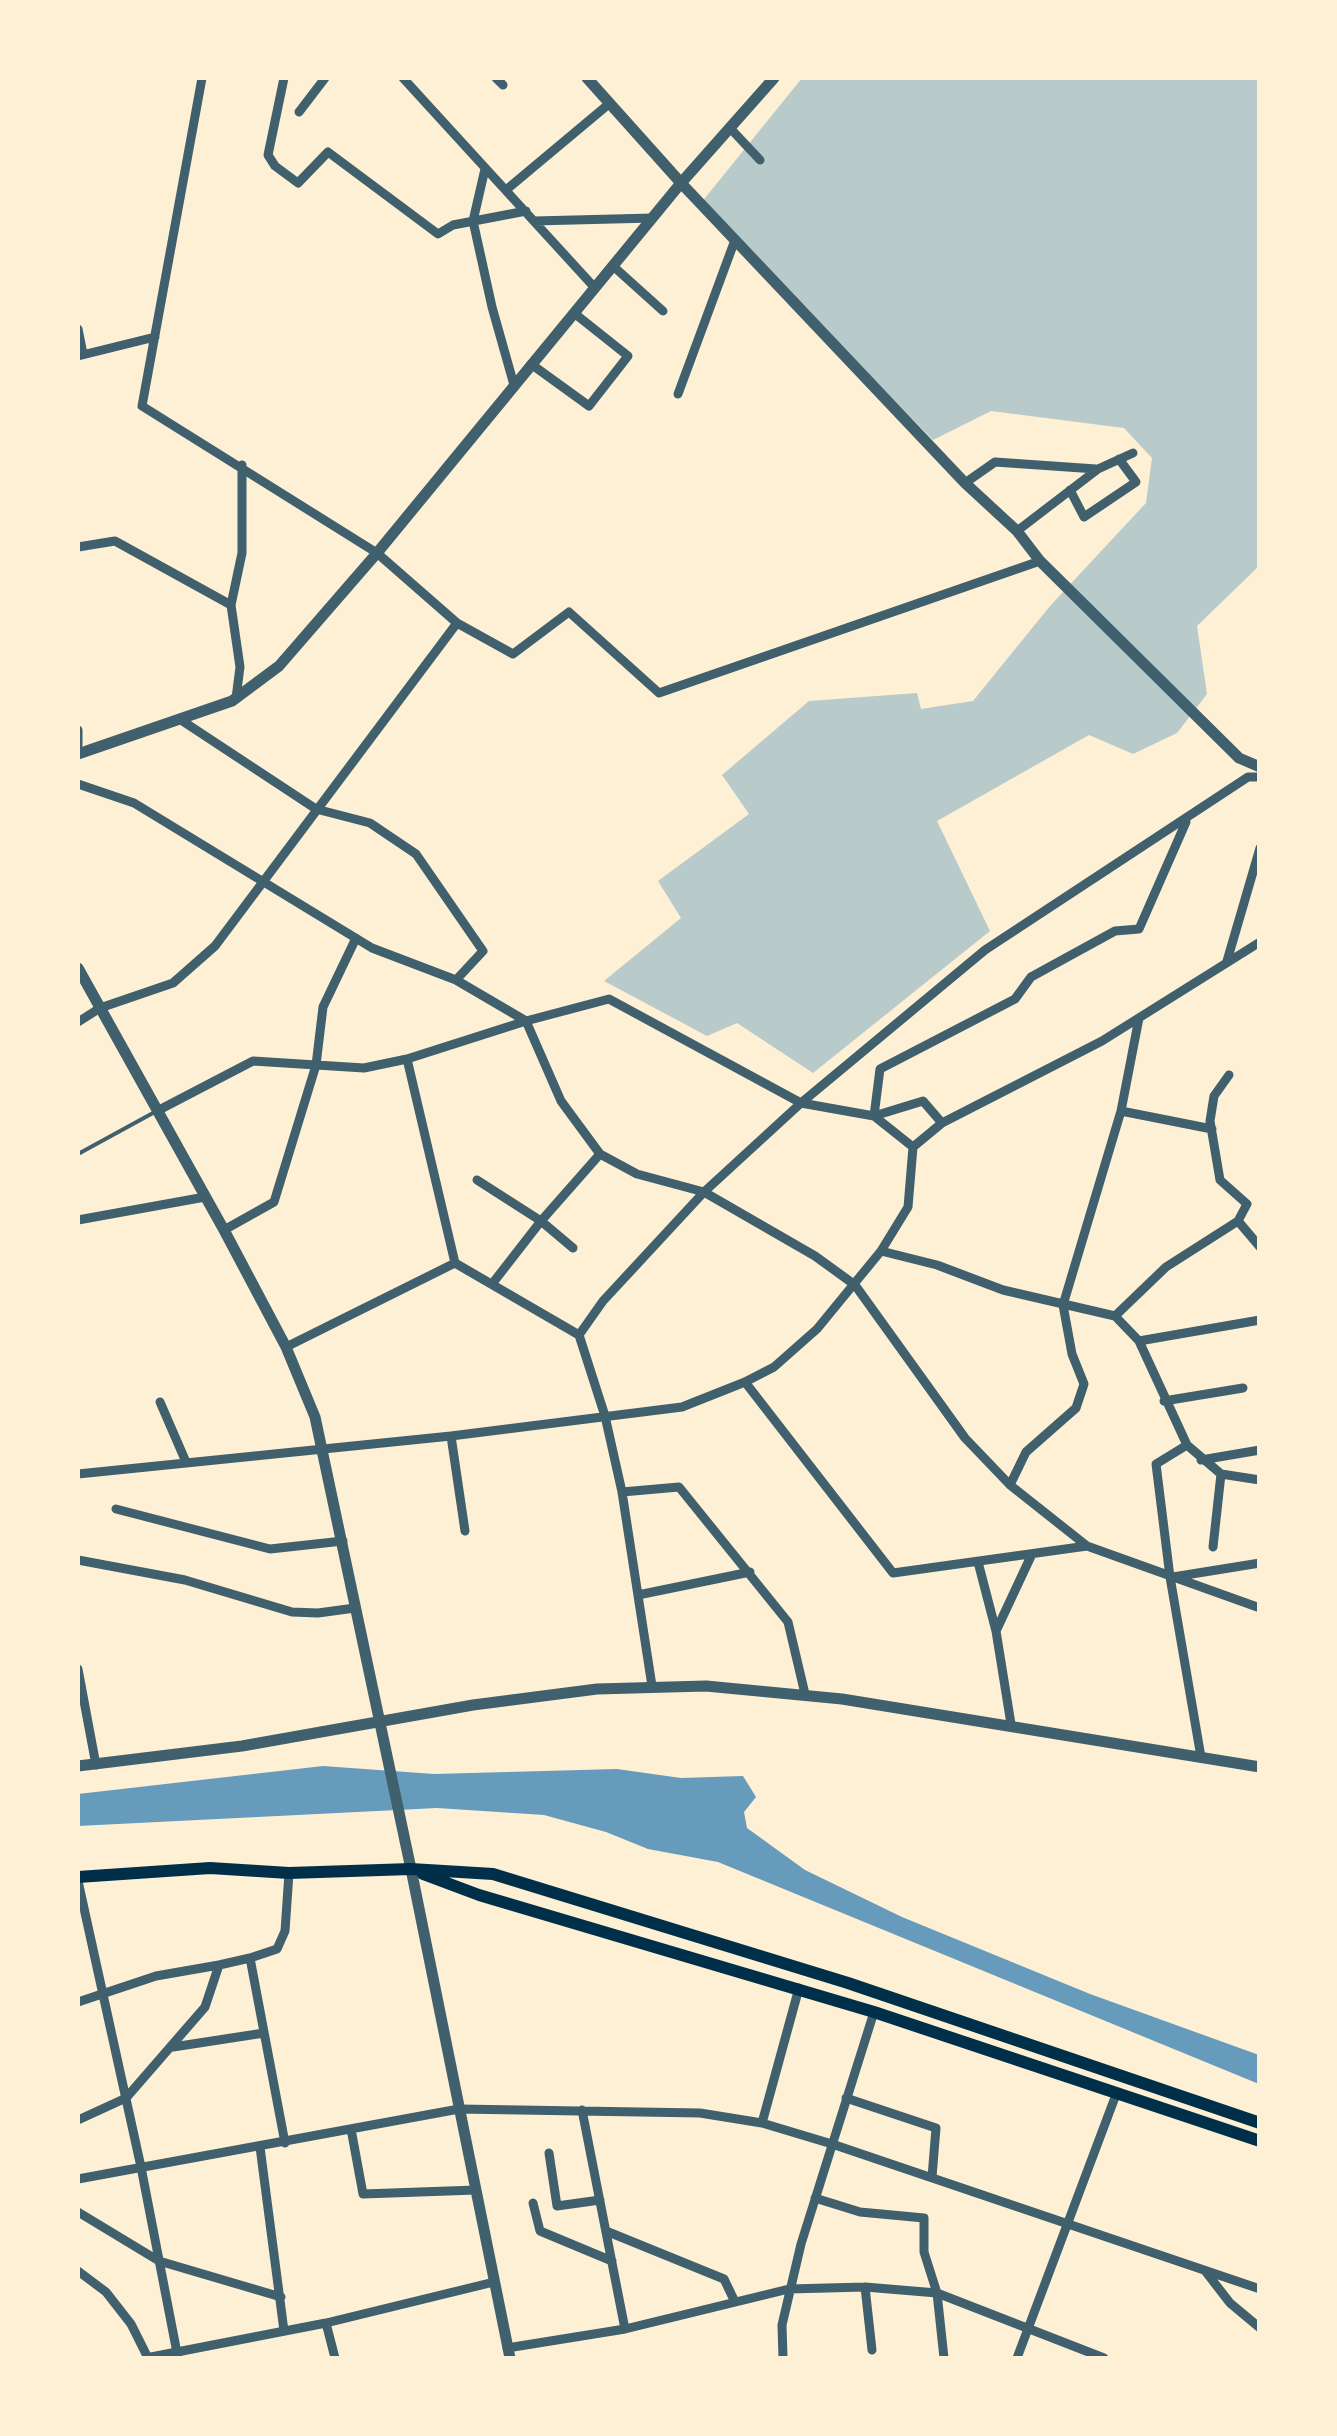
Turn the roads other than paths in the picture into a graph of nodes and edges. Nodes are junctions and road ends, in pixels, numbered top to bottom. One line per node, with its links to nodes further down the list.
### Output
1 (202, 78): 24 (street)
2 (284, 78): 16 (street)
3 (325, 78): 8 (street)
4 (402, 78): 11 (street)
5 (587, 78): 7 (street)
6 (774, 78): 9 (street)
7 (610, 103): 12 (street); 13 (street)
8 (298, 112)
9 (730, 128): 10 (street); 12 (street)
10 (760, 160)
11 (484, 169): 13 (street); 16 (street)
12 (681, 183): 15 (street); 18 (street)
13 (506, 190): 14 (street)
14 (526, 211): 16 (street); 17 (street)
15 (653, 218): 17 (street); 19 (street)
16 (474, 220): 27 (street)
17 (534, 222): 20 (street)
18 (735, 240): 28 (street); 33 (street)
19 (613, 266): 20 (street); 21 (street)
20 (595, 288): 22 (street)
21 (663, 310)
22 (574, 313): 26 (street); 26 (street)
23 (78, 329): 25 (street)
24 (155, 337): 25 (street); 31 (street)
25 (80, 355)
26 (532, 364): 27 (street)
27 (514, 385): 37 (street)
28 (678, 394)
29 (1133, 453): 30 (street)
30 (1119, 459): 32 (street); 34 (street)
31 (242, 466): 37 (street); 39 (street)
32 (1098, 469): 33 (street); 34 (street)
33 (965, 483): 35 (street)
34 (1070, 490): 35 (street)
35 (1017, 532): 38 (street)
36 (78, 547): 39 (street)
37 (377, 553): 40 (street); 41 (street)
38 (1040, 560): 40 (street); 46 (street)
39 (231, 605): 41 (street)
40 (458, 622): 49 (street)
41 (236, 698): 42 (street)
42 (182, 720): 45 (street); 49 (street)
43 (79, 731): 44 (street)
44 (78, 745)
45 (78, 754)
46 (1260, 767)
47 (1260, 776): 50 (street)
48 (78, 784): 52 (street)
49 (316, 809): 52 (street); 57 (street)
50 (1187, 820): 65 (street); 68 (street)
51 (1260, 848): 55 (street)
52 (262, 879): 53 (street); 58 (street)
53 (356, 938): 57 (street); 63 (street)
54 (1260, 942): 55 (street)
55 (1227, 961): 59 (street)
56 (78, 968): 58 (street)
57 (456, 980): 60 (street)
58 (100, 1008): 61 (street); 66 (street)
59 (1139, 1018): 67 (street); 69 (street)
60 (526, 1021): 62 (street); 65 (street); 73 (street)
61 (78, 1022)
62 (406, 1060): 63 (street); 84 (street)
63 (316, 1066): 66 (street); 80 (street)
64 (1230, 1075): 70 (street)
65 (801, 1104): 68 (street); 75 (street)
66 (157, 1111): 72 (lane); 76 (street)
67 (1121, 1111): 70 (street); 87 (street)
68 (874, 1116): 69 (street); 71 (street)
69 (942, 1124): 71 (street)
70 (1212, 1129): 79 (street)
71 (914, 1146): 83 (street)
72 (78, 1154)
73 (600, 1154): 75 (street); 78 (street)
74 (477, 1180): 78 (street)
75 (704, 1192): 86 (street); 90 (street)
76 (205, 1196): 77 (street); 80 (street)
77 (78, 1220)
78 (541, 1221): 82 (street); 85 (street)
79 (1238, 1221): 81 (street); 88 (street)
80 (224, 1230): 92 (street)
81 (1260, 1247)
82 (573, 1248)
83 (881, 1250): 86 (street); 87 (street)
84 (456, 1262): 85 (street); 92 (street)
85 (492, 1284): 90 (street)
86 (855, 1286): 93 (street); 107 (street)
87 (1063, 1305): 88 (street); 107 (street)
88 (1115, 1316): 91 (street)
89 (1260, 1320): 91 (street)
90 (579, 1336): 97 (street)
91 (1139, 1340): 95 (street)
92 (286, 1348): 100 (street)
93 (746, 1382): 97 (street); 116 (street)
94 (1244, 1388): 95 (street)
95 (1164, 1401): 99 (street)
96 (160, 1402): 103 (street)
97 (605, 1416): 98 (street); 108 (street)
98 (450, 1436): 100 (street); 110 (street)
99 (1187, 1445): 102 (street); 119 (street)
100 (324, 1448): 103 (street); 111 (street)
101 (1260, 1450): 102 (street)
102 (1201, 1460): 105 (street)
103 (186, 1462): 104 (street)
104 (78, 1474)
105 (1220, 1474): 106 (street); 113 (street)
106 (1260, 1480)
107 (1010, 1485): 112 (street)
108 (622, 1492): 118 (street); 120 (street)
109 (116, 1510): 111 (street)
110 (465, 1531)
111 (343, 1541): 121 (street)
112 (1086, 1546): 114 (street); 119 (street)
113 (1212, 1547)
114 (1032, 1554): 116 (street); 123 (street)
115 (78, 1560): 121 (street)
116 (978, 1562): 123 (street)
117 (1260, 1563): 119 (street)
118 (750, 1572): 120 (street); 126 (street)
119 (1170, 1578): 122 (street); 129 (street)
120 (638, 1595): 125 (street)
121 (356, 1608): 128 (street)
122 (1260, 1608)
123 (996, 1631): 127 (street)
124 (78, 1669): 130 (street)
125 (652, 1686): 126 (street); 128 (street)
126 (805, 1694): 127 (street)
127 (1011, 1724): 129 (street)
128 (380, 1725): 130 (street); 133 (street)
129 (1201, 1757): 132 (street)
130 (96, 1765): 131 (street)
131 (78, 1766)
132 (1260, 1767)
133 (411, 1869): 134 (main road); 138 (main road); 147 (street); 151 (main road)
134 (289, 1874): 135 (main road); 136 (street)
135 (78, 1879): 139 (street)
136 (250, 1958): 137 (street); 142 (street)
137 (219, 1965): 139 (street); 143 (street)
138 (800, 1988): 141 (main road); 150 (street)
139 (102, 1993): 140 (street); 145 (street)
140 (78, 2002)
141 (874, 2012): 144 (main road); 146 (street)
142 (264, 2034): 143 (street); 154 (street)
143 (172, 2048): 145 (street)
144 (1117, 2092): 153 (main road); 166 (street)
145 (126, 2098): 149 (street); 158 (street)
146 (846, 2098): 155 (street); 159 (street)
147 (459, 2109): 148 (street); 152 (street); 161 (street)
148 (582, 2110): 150 (street); 163 (street)
149 (78, 2120)
150 (762, 2123): 155 (street)
151 (1260, 2123)
152 (351, 2130): 154 (street); 161 (street)
153 (1260, 2141)
154 (285, 2143): 156 (street)
155 (832, 2144): 159 (street); 162 (street)
156 (260, 2147): 158 (street); 177 (street)
157 (548, 2153): 163 (street)
158 (141, 2167): 160 (street); 168 (street)
159 (932, 2177): 166 (street)
160 (78, 2179)
161 (476, 2190): 172 (street)
162 (815, 2198): 174 (street); 176 (street)
163 (600, 2200): 167 (street)
164 (534, 2203): 169 (street)
165 (78, 2212): 168 (street)
166 (1068, 2223): 170 (street); 182 (street)
167 (606, 2230): 169 (street); 178 (street)
168 (159, 2261): 177 (street); 186 (street)
169 (612, 2261): 181 (street)
170 (1204, 2270): 175 (street); 180 (street)
171 (78, 2272): 188 (street)
172 (494, 2282): 179 (street); 185 (street)
173 (865, 2286): 174 (street); 176 (street); 184 (street)
174 (788, 2289): 178 (street); 190 (street)
175 (1260, 2289)
176 (937, 2293): 182 (street); 191 (street)
177 (281, 2297): 183 (street)
178 (735, 2302): 181 (street)
179 (326, 2323): 183 (street); 187 (street)
180 (1260, 2328)
181 (625, 2329): 185 (street)
182 (1026, 2330): 192 (street); 193 (street)
183 (284, 2331): 186 (street)
184 (872, 2350)
185 (508, 2353)
186 (177, 2355): 188 (street)
187 (335, 2356): 189 (street)
188 (147, 2358)
189 (346, 2358)
190 (782, 2358)
191 (944, 2358)
192 (1016, 2358)
193 (1104, 2358)

